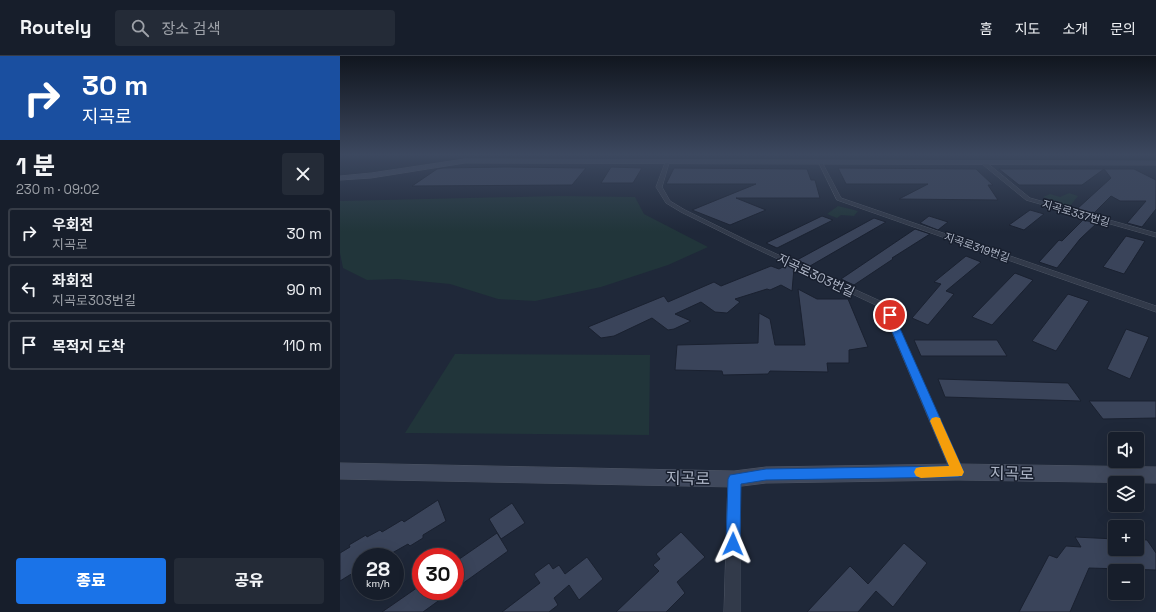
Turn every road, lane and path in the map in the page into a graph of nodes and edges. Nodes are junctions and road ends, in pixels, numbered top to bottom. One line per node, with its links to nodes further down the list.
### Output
1 (661, 180): 7 (street, 지곡로303번길)
2 (829, 180): 5 (street, 지곡로319번길)
3 (1005, 180): 4 (street, 지곡로337번길)
4 (1156, 235)
5 (1156, 309)
6 (340, 471): 9 (main road, 지곡로)
7 (958, 472): 8 (main road, 지곡로); 9 (main road, 지곡로)
8 (1154, 477)
9 (734, 479): 10 (street)
10 (732, 612)

